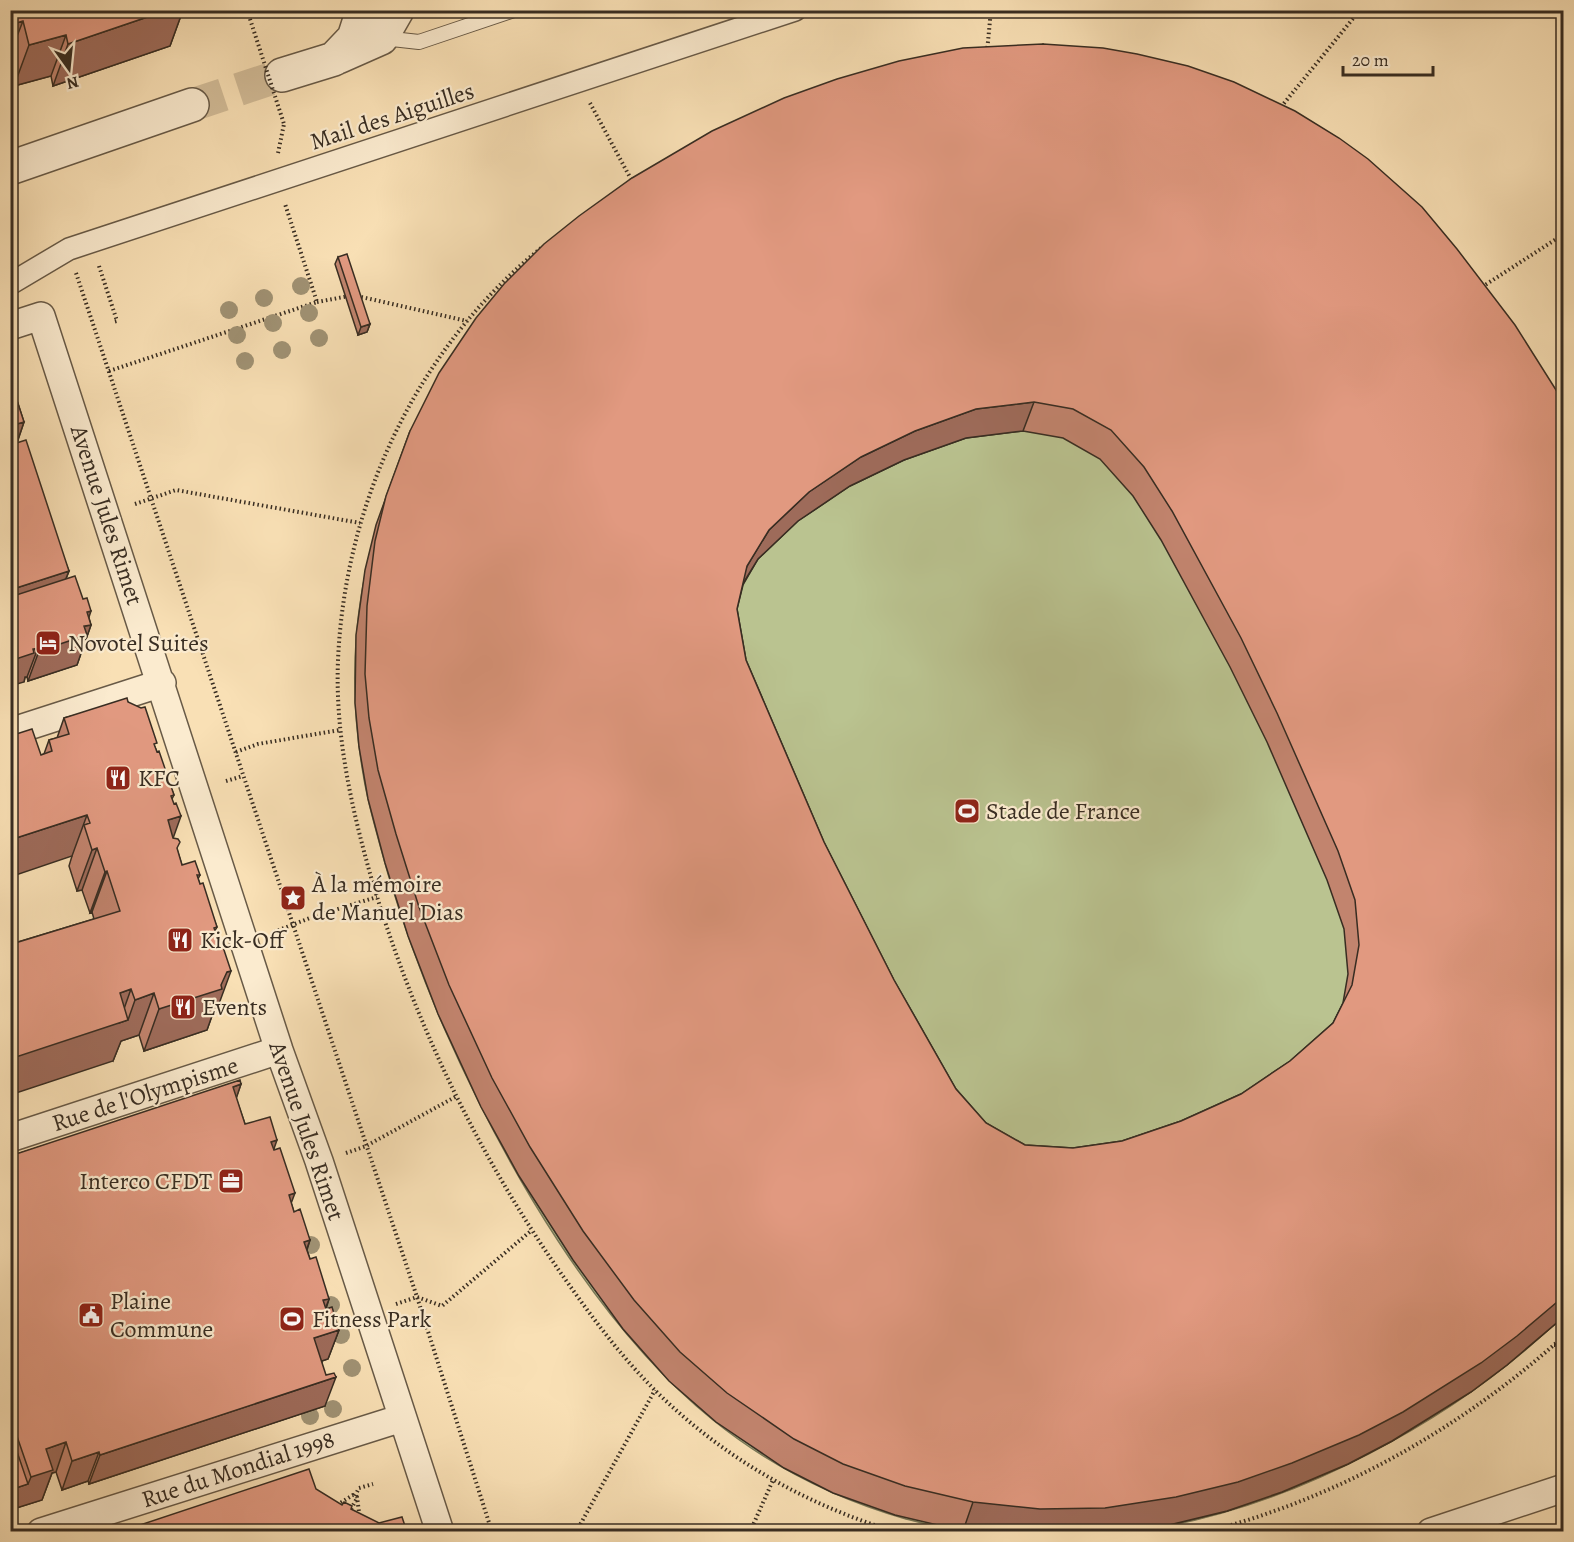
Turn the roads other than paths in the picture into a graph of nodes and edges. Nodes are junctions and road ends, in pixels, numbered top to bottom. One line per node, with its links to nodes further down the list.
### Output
1 (363, 10): 6 (street)
2 (397, 10): 5 (street)
3 (514, 10): 5 (lane)
4 (795, 10): 10 (street, Mail des Aiguilles)
5 (381, 38): 6 (street)
6 (334, 59): 7 (street)
7 (282, 75)
8 (192, 105): 9 (street)
9 (10, 168)
10 (10, 284)
11 (10, 326): 12 (street, Avenue Jules Rimet)
12 (162, 683): 13 (street); 14 (street, Avenue Jules Rimet)
13 (10, 732)
14 (279, 1050): 15 (street, Rue de l'Olympisme); 16 (street, Avenue Jules Rimet)
15 (10, 1138)
16 (402, 1418): 18 (street, Rue du Mondial 1998); 19 (street, Avenue Jules Rimet)
17 (1563, 1488): 20 (street)
18 (41, 1532)
19 (440, 1532)
20 (1431, 1532)

